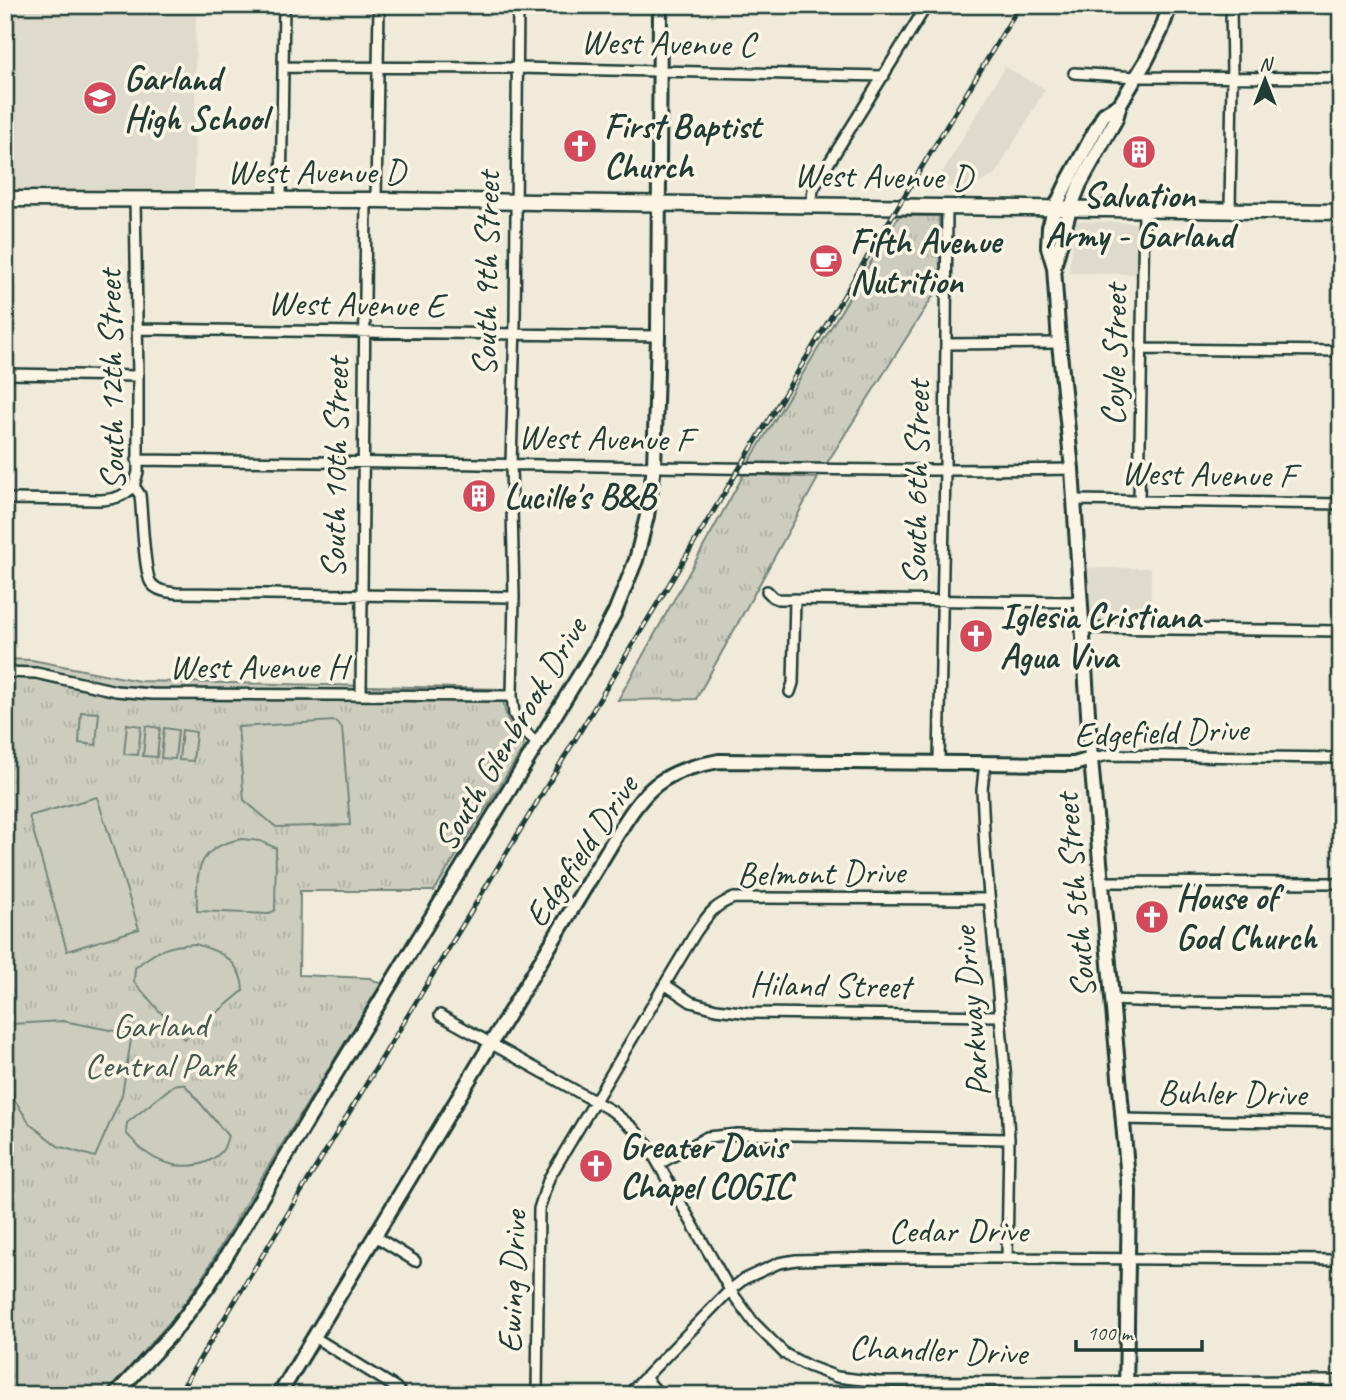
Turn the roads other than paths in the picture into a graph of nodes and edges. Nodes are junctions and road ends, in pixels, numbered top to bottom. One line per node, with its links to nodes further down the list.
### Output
1 (284, 5): 8 (street)
2 (379, 5): 9 (street, South 10th Street)
3 (518, 5): 10 (street, South 9th Street)
4 (660, 5): 11 (street, South Glenbrook Drive)
5 (927, 5): 13 (street)
6 (1170, 5): 14 (street, South 5th Street)
7 (1231, 5): 15 (street)
8 (284, 67): 9 (street, West Avenue C); 19 (street)
9 (378, 68): 10 (street, West Avenue C); 20 (street, South 10th Street)
10 (517, 68): 11 (street, West Avenue C); 21 (street, South 9th Street)
11 (659, 72): 13 (street, West Avenue C); 22 (street, South Glenbrook Drive)
12 (1074, 73): 14 (street)
13 (884, 76): 23 (street)
14 (1136, 77): 15 (street); 25 (street, South 5th Street)
15 (1232, 78): 16 (street); 26 (street)
16 (1341, 78)
17 (5, 199): 18 (main road, West Avenue D)
18 (135, 200): 19 (main road, West Avenue D); 29 (street, South 12th Street)
19 (281, 200): 20 (main road, West Avenue D)
20 (371, 201): 21 (main road, West Avenue D); 30 (street, South 10th Street)
21 (515, 203): 22 (main road, West Avenue D); 31 (street, South 9th Street)
22 (659, 204): 23 (main road, West Avenue D); 32 (street, South Glenbrook Drive)
23 (811, 205): 24 (main road, West Avenue D)
24 (947, 206): 25 (main road, West Avenue D); 33 (street, South 6th Street)
25 (1063, 208): 27 (main road, West Avenue D); 34 (street, South 5th Street)
26 (1230, 210): 27 (main road, West Avenue D); 28 (main road, West Avenue D)
27 (1144, 211): 35 (street, Coyle Street)
28 (1341, 212)
29 (137, 329): 30 (street, West Avenue E); 38 (street, South 12th Street)
30 (365, 332): 31 (street, West Avenue E); 40 (street, South 10th Street)
31 (514, 334): 32 (street, West Avenue E); 41 (street, South 9th Street)
32 (658, 336): 42 (street, South Glenbrook Drive)
33 (946, 344): 34 (street); 44 (street, South 6th Street)
34 (1059, 344): 43 (street, South 5th Street)
35 (1141, 349): 36 (street); 48 (street, Coyle Street)
36 (1341, 351)
37 (5, 374): 38 (street)
38 (138, 376): 39 (street, South 12th Street)
39 (137, 460): 40 (street, West Avenue F); 45 (street, South 12th Street)
40 (363, 463): 41 (street, West Avenue F); 51 (street, South 10th Street)
41 (511, 464): 42 (street, West Avenue F); 52 (street, South 9th Street)
42 (654, 467): 44 (street, West Avenue F); 62 (street, South Glenbrook Drive)
43 (1072, 470): 44 (street, West Avenue F); 47 (street, South 5th Street)
44 (945, 471): 54 (street, South 6th Street)
45 (134, 486): 46 (street); 51 (street, South 12th Street)
46 (5, 499)
47 (1074, 500): 48 (street, West Avenue F); 55 (street, South 5th Street)
48 (1139, 501): 49 (street, West Avenue F)
49 (1341, 504)
50 (767, 591): 53 (street)
51 (362, 595): 52 (street); 60 (street, South 10th Street)
52 (514, 597): 61 (street, South 9th Street)
53 (795, 599): 54 (street); 59 (street)
54 (942, 600): 55 (street); 65 (street, South 6th Street)
55 (1080, 602): 56 (street, South 5th Street)
56 (1082, 628): 57 (street); 64 (street, South 5th Street)
57 (1341, 631)
58 (5, 672): 60 (street, West Avenue H)
59 (790, 692)
60 (361, 694): 61 (street, West Avenue H)
61 (513, 696): 62 (street, South 9th Street)
62 (538, 744): 91 (street, South Glenbrook Drive)
63 (1341, 758): 64 (street, Edgefield Drive)
64 (1091, 759): 66 (street, Edgefield Drive); 67 (street, South 5th Street)
65 (939, 761): 66 (street, Edgefield Drive); 75 (street, Edgefield Drive)
66 (985, 762): 69 (street, Parkway Drive)
67 (1102, 882): 68 (street); 71 (street, South 5th Street)
68 (1341, 883)
69 (989, 899): 70 (street, Belmont Drive); 74 (street, Parkway Drive)
70 (666, 985): 74 (street, Hiland Street); 76 (street, Belmont Drive)
71 (1111, 1000): 72 (street); 77 (street, South 5th Street)
72 (1341, 1003)
73 (440, 1015): 75 (street, Chandler Drive)
74 (1000, 1016): 79 (street, Parkway Drive)
75 (491, 1044): 76 (street, Chandler Drive); 81 (street, Edgefield Drive)
76 (594, 1101): 80 (street, Chandler Drive); 94 (street, Ewing Drive)
77 (1122, 1119): 78 (street, Buhler Drive); 83 (street, South 5th Street)
78 (1341, 1123)
79 (1009, 1139): 80 (street); 82 (street, Parkway Drive)
80 (659, 1164): 86 (street, Chandler Drive)
81 (375, 1236): 85 (street); 87 (street, Edgefield Drive)
82 (1007, 1258): 83 (street, Cedar Drive); 86 (street, Cedar Drive)
83 (1128, 1258): 84 (street, Cedar Drive); 89 (street, South 5th Street)
84 (1341, 1260)
85 (415, 1261)
86 (730, 1290): 88 (street, Cedar Drive); 89 (street, Chandler Drive)
87 (314, 1336): 92 (street, Edgefield Drive); 93 (street)
88 (645, 1378): 95 (street, Cedar Drive); 96 (street)
89 (1126, 1381): 90 (street, Chandler Drive); 97 (street, South 5th Street)
90 (1341, 1381)
91 (115, 1395)
92 (279, 1395)
93 (403, 1395)
94 (537, 1395)
95 (628, 1395)
96 (660, 1395)
97 (1126, 1395)

